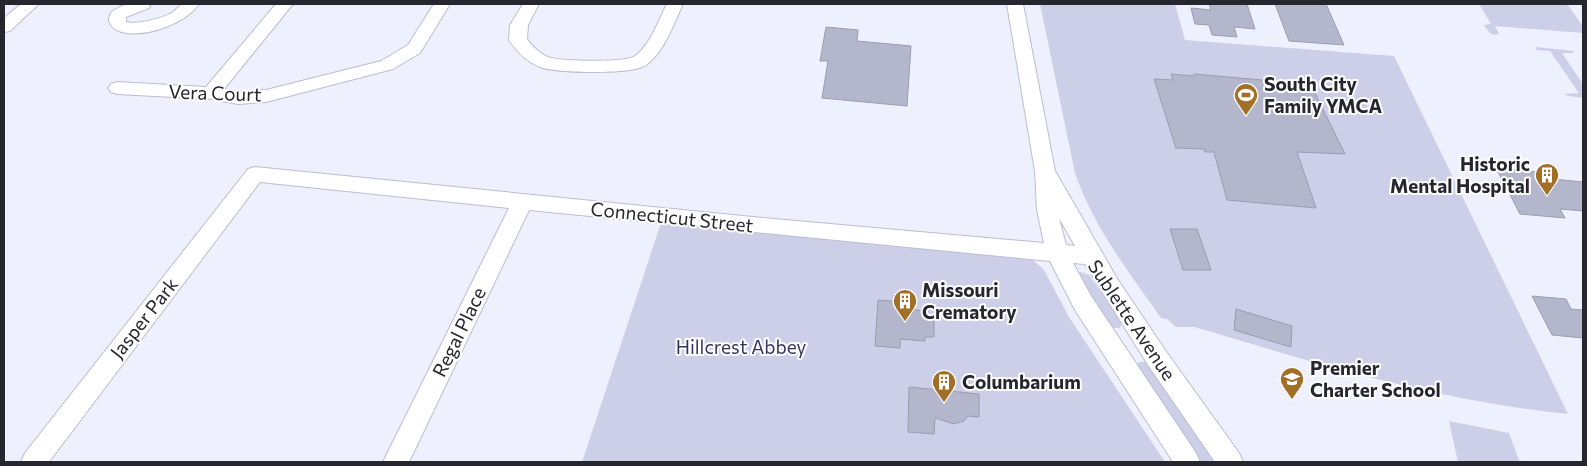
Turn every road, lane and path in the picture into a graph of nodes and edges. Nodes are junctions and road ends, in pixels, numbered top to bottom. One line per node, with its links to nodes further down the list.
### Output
1 (31, 4): 9 (street)
2 (143, 4): 3 (street)
3 (191, 4)
4 (285, 4): 11 (street)
5 (442, 4): 11 (street, Vera Court)
6 (531, 4): 7 (street)
7 (675, 4)
8 (1015, 4): 12 (street, Sublette Avenue)
9 (4, 27)
10 (117, 88): 11 (street, Vera Court)
11 (211, 93)
12 (1046, 171): 15 (street, Sublette Avenue); 16 (street, Sublette Avenue)
13 (255, 174): 14 (street, Connecticut Street); 17 (street, Jasper Park)
14 (522, 202): 15 (street, Connecticut Street); 18 (street, Regal Place)
15 (1056, 253): 16 (street, Connecticut Street); 19 (street, Sublette Avenue)
16 (1090, 256): 20 (street, Sublette Avenue)
17 (34, 462)
18 (396, 462)
19 (1187, 462)
20 (1230, 462)

